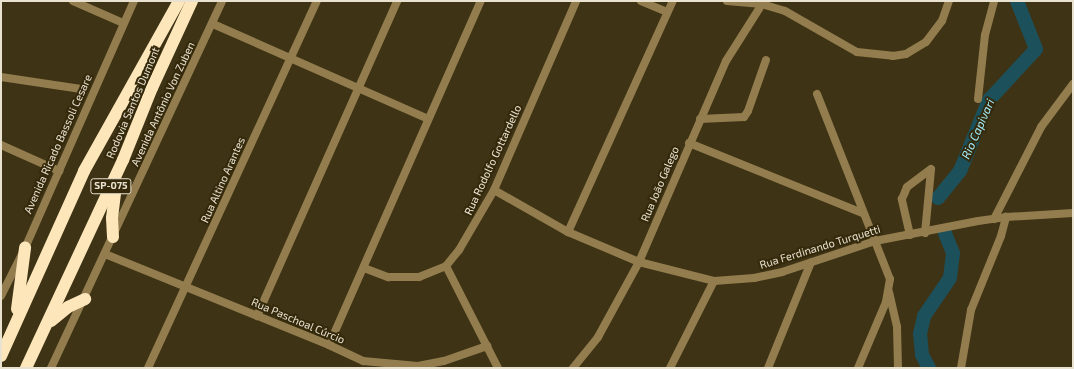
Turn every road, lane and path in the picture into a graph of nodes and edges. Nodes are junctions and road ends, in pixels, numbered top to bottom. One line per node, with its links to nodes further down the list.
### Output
1 (72, 1): 17 (street)
2 (134, 1): 17 (street, Avenida Ricado Bassoli Cesare)
3 (179, 1): 55 (highway, Rodovia Santos Dumont / SP-075)
4 (192, 1): 31 (highway, Rodovia Santos Dumont / SP-075)
5 (222, 1): 18 (street, Avenida Antônio Von Zuben)
6 (317, 1): 19 (street, Rua Altino Arantes)
7 (397, 1): 23 (street)
8 (481, 1): 27 (street)
9 (576, 1): 33 (street, Rua Rodolfo Gottardello)
10 (641, 1): 16 (street)
11 (673, 1): 16 (street)
12 (727, 1): 15 (street)
13 (949, 1): 15 (street)
14 (994, 1): 26 (street)
15 (762, 4): 28 (street, Rua João Galego)
16 (667, 12): 38 (street)
17 (123, 24): 32 (street, Avenida Ricado Bassoli Cesare)
18 (213, 24): 19 (street); 41 (street, Avenida Antônio Von Zuben)
19 (290, 59): 23 (street); 50 (street, Rua Altino Arantes)
20 (766, 60): 28 (street)
21 (1, 77): 24 (street)
22 (1073, 84): 37 (street)
23 (359, 88): 27 (street); 54 (street)
24 (81, 89)
25 (817, 94): 34 (street)
26 (978, 99)
27 (428, 119): 48 (street)
28 (700, 119): 29 (street, Rua João Galego)
29 (689, 143): 34 (street); 45 (street, Rua João Galego)
30 (1, 145): 32 (street)
31 (123, 160): 41 (highway); 56 (highway, Rodovia Santos Dumont / SP-075)
32 (59, 171): 43 (street, Avenida Ricado Bassoli Cesare)
33 (494, 190): 38 (street, Rua Ferdinando Turquetti); 47 (street, Rua Rodolfo Gottardello)
34 (862, 213): 42 (street)
35 (1073, 213): 36 (street, Rua Ferdinando Turquetti)
36 (1006, 217): 37 (street, Rua Ferdinando Turquetti); 69 (street)
37 (994, 219): 39 (street, Rua Ferdinando Turquetti)
38 (568, 232): 45 (street, Rua Ferdinando Turquetti)
39 (925, 233): 40 (street, Rua Ferdinando Turquetti); 40 (street)
40 (910, 235): 42 (street, Rua Ferdinando Turquetti)
41 (113, 237): 44 (street, Avenida Antônio Von Zuben)
42 (875, 241): 46 (street, Rua Ferdinando Turquetti); 51 (street)
43 (25, 248): 52 (street, Avenida Ricado Bassoli Cesare); 55 (highway)
44 (105, 254): 50 (street, Rua Paschoal Cúrcio); 53 (street, Avenida Antônio Von Zuben)
45 (639, 262): 49 (street, Rua Ferdinando Turquetti); 64 (street, Rua João Galego)
46 (811, 262): 49 (street, Rua Ferdinando Turquetti); 66 (street)
47 (446, 266): 48 (street); 58 (street)
48 (364, 268): 57 (street)
49 (714, 280): 65 (street)
50 (187, 286): 54 (street, Rua Paschoal Cúrcio); 60 (street, Rua Altino Arantes)
51 (889, 291): 67 (street); 68 (street)
52 (1, 296)
53 (85, 299): 56 (highway); 62 (street, Avenida Antônio Von Zuben)
54 (257, 316): 57 (street, Rua Paschoal Cúrcio)
55 (14, 324): 59 (highway, Rodovia Santos Dumont / SP-075)
56 (46, 328): 61 (highway, Rodovia Santos Dumont / SP-075)
57 (329, 345): 58 (street, Rua Paschoal Cúrcio)
58 (487, 346): 63 (street)
59 (1, 356)
60 (150, 367)
61 (26, 368)
62 (51, 368)
63 (498, 368)
64 (573, 368)
65 (670, 368)
66 (768, 368)
67 (858, 368)
68 (898, 368)
69 (961, 368)

